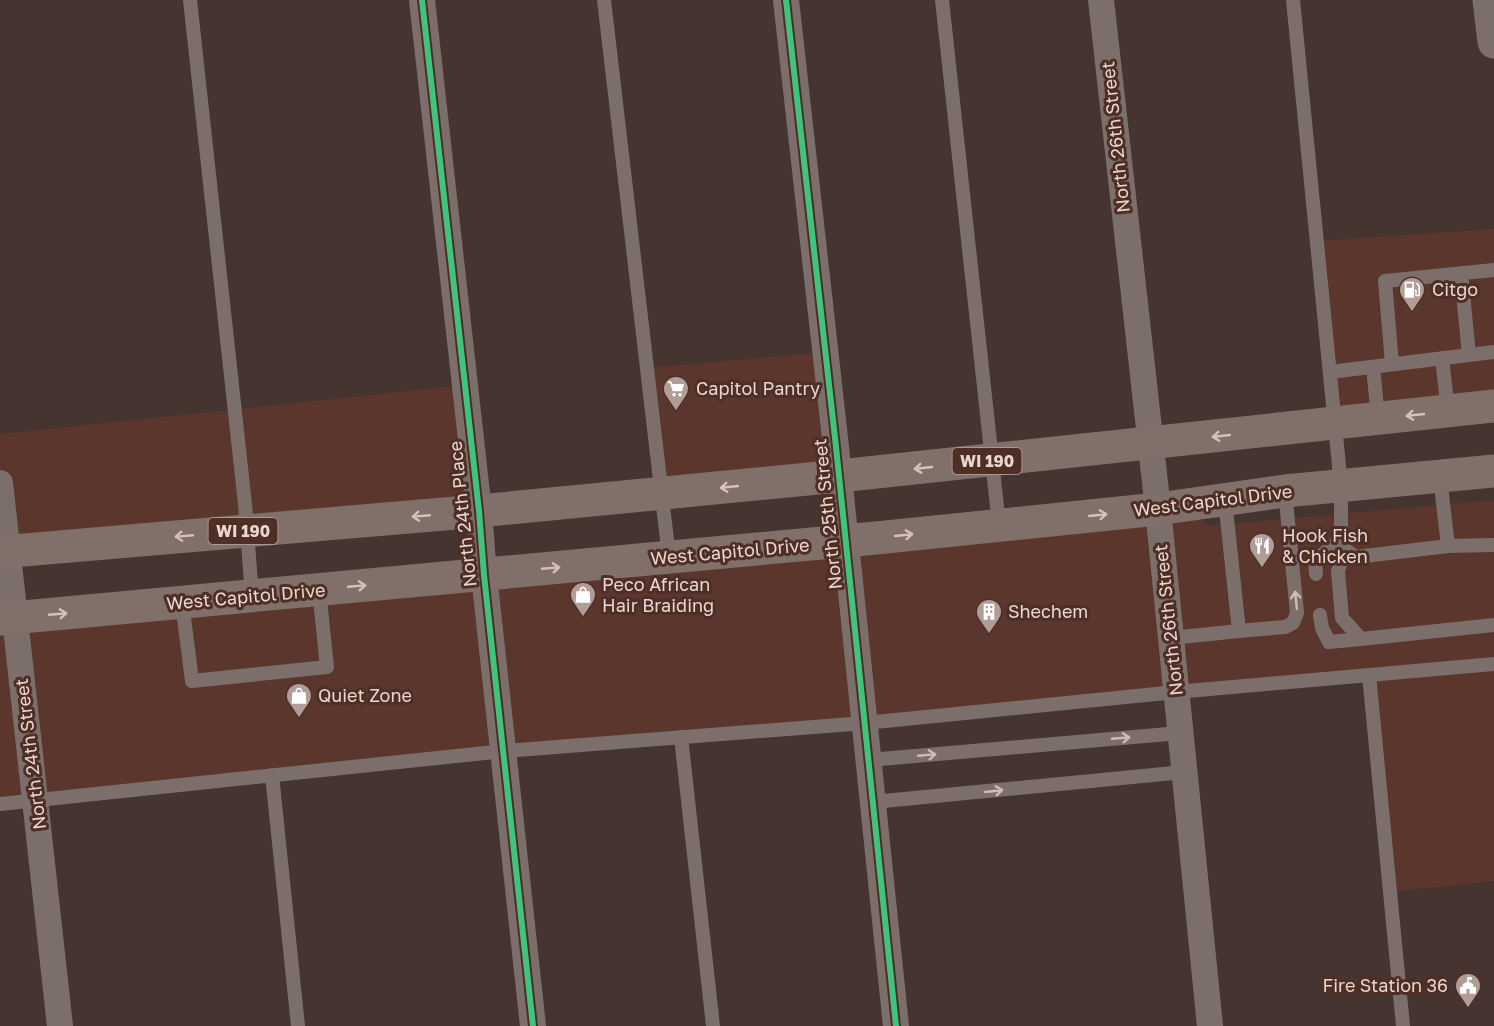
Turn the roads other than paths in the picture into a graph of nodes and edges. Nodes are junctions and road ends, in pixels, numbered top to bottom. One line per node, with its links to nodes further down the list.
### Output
1 (190, 0): 35 (lane)
2 (422, 0): 33 (street, North 24th Place)
3 (604, 0): 30 (lane)
4 (786, 0): 25 (street, North 25th Street)
5 (942, 0): 23 (lane)
6 (1101, 0): 22 (street, North 26th Street)
7 (1293, 0): 17 (lane)
8 (1489, 0): 9 (main road)
9 (1494, 42)
10 (1494, 270): 11 (lane)
11 (1461, 273): 13 (lane); 15 (lane)
12 (1494, 352): 13 (lane)
13 (1469, 355): 14 (lane)
14 (1442, 358): 15 (lane); 19 (lane)
15 (1392, 364): 16 (lane)
16 (1372, 367): 17 (lane); 20 (lane)
17 (1330, 372): 21 (lane)
18 (1494, 406): 19 (main road, WI 190)
19 (1448, 411): 20 (main road, WI 190, one-way to 20)
20 (1378, 419): 21 (main road, WI 190)
21 (1335, 424): 22 (main road, WI 190, one-way to 22); 28 (lane)
22 (1150, 444): 23 (main road, WI 190); 32 (street, North 26th Street)
23 (991, 461): 25 (main road, WI 190, one-way to 25); 34 (lane)
24 (1494, 471): 26 (main road, West Capitol Drive)
25 (839, 476): 30 (main road, WI 190, one-way to 30); 36 (street, North 25th Street)
26 (1440, 477): 28 (main road, West Capitol Drive); 39 (lane)
27 (0, 483): 40 (street, North 24th Street)
28 (1341, 486): 29 (main road, West Capitol Drive); 37 (lane)
29 (1285, 491): 31 (main road, West Capitol Drive); 50 (lane, one-way to 29)
30 (661, 494): 33 (main road, WI 190); 41 (lane)
31 (1225, 500): 32 (main road, West Capitol Drive); 50 (lane)
32 (1158, 509): 34 (main road, West Capitol Drive, one-way to 32); 51 (street, North 26th Street)
33 (479, 511): 35 (main road, WI 190, one-way to 35); 42 (street, North 24th Place)
34 (999, 525): 36 (main road, West Capitol Drive, one-way to 34)
35 (248, 531): 40 (main road, WI 190, one-way to 40); 45 (lane)
36 (846, 541): 41 (main road, West Capitol Drive); 56 (street, North 25th Street)
37 (1344, 544): 39 (lane); 43 (lane); 52 (lane)
38 (1494, 545): 39 (lane)
39 (1448, 546)
40 (3, 552): 48 (street, North 24th Street)
41 (669, 557): 42 (main road, West Capitol Drive, one-way to 41)
42 (484, 574): 44 (main road, West Capitol Drive, one-way to 42); 59 (street, North 24th Place)
43 (1316, 574)
44 (319, 590): 45 (main road, West Capitol Drive); 46 (lane)
45 (252, 596): 46 (main road, West Capitol Drive)
46 (182, 602): 48 (main road, West Capitol Drive, one-way to 46)
47 (1320, 615): 52 (lane)
48 (7, 619): 63 (street, North 24th Street)
49 (1494, 625): 52 (lane)
50 (1239, 632): 51 (lane)
51 (1171, 638): 55 (street, North 26th Street)
52 (1361, 639)
53 (1494, 664): 54 (lane)
54 (1369, 675): 55 (lane); 72 (lane)
55 (1176, 692): 56 (lane); 57 (street, North 26th Street)
56 (865, 723): 58 (lane); 60 (street, North 25th Street)
57 (1180, 733): 60 (lane, one-way to 57); 61 (street, North 26th Street)
58 (681, 737): 59 (lane); 69 (lane)
59 (504, 752): 62 (lane); 68 (street, North 24th Place)
60 (869, 760): 64 (street, North 25th Street)
61 (1184, 772): 64 (lane, one-way to 61); 71 (street, North 26th Street)
62 (272, 775): 63 (lane); 67 (lane)
63 (36, 800): 65 (lane); 66 (street, North 24th Street)
64 (873, 802): 70 (street, North 25th Street)
65 (0, 804)
66 (60, 1026)
67 (298, 1026)
68 (533, 1026)
69 (713, 1026)
70 (896, 1026)
71 (1210, 1026)
72 (1403, 1026)

